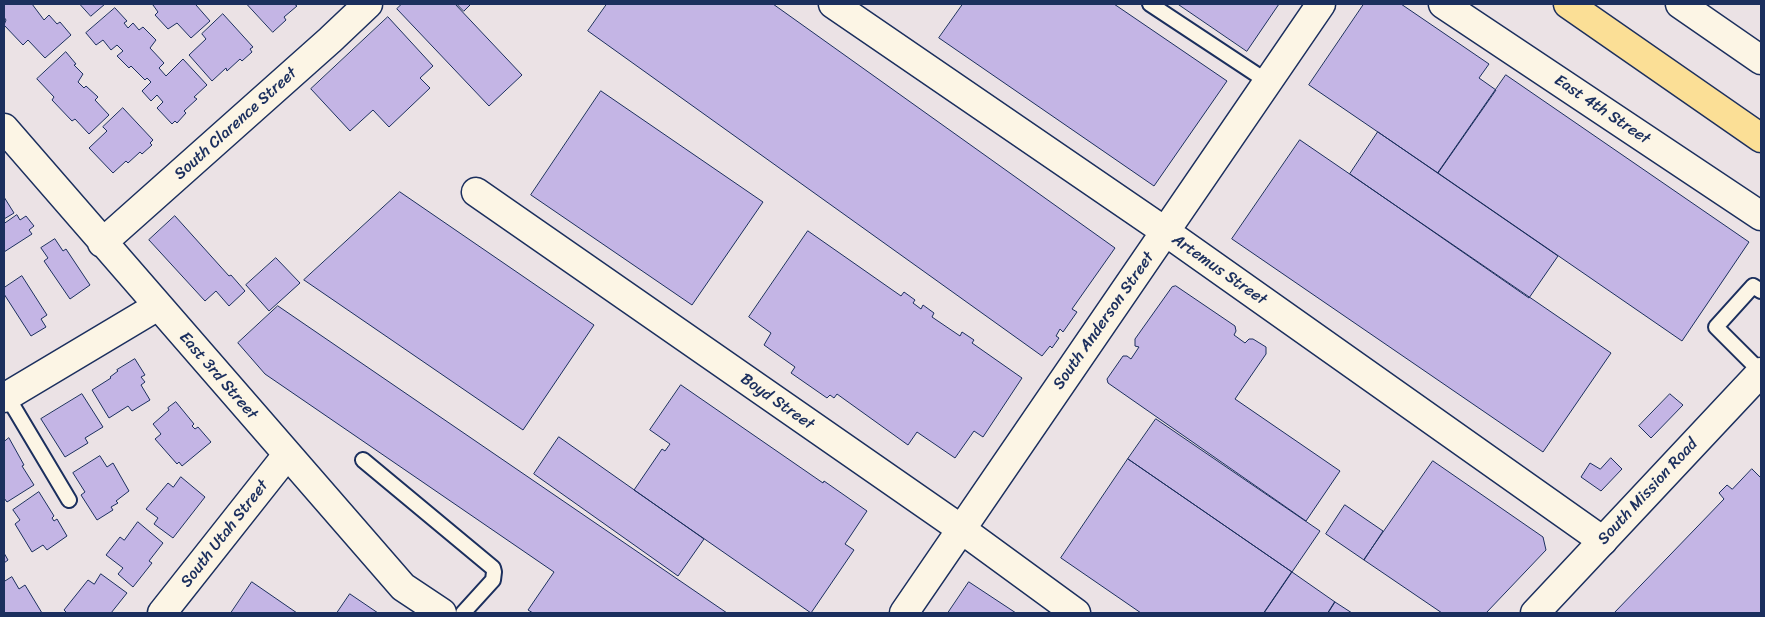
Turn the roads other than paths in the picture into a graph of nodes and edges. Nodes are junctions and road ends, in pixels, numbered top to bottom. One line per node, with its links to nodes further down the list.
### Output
1 (368, 4): 15 (street, South Clarence Street)
2 (833, 4): 14 (street, Artemus Street)
3 (1150, 4): 9 (lane)
4 (1321, 4): 9 (street, South Anderson Street)
5 (1443, 4): 13 (street, East 4th Street)
6 (1568, 4): 11 (main road)
7 (1680, 4): 8 (street)
8 (1761, 60)
9 (1268, 82): 14 (street, South Anderson Street)
10 (7, 138): 15 (street, East 3rd Street)
11 (1761, 138)
12 (476, 192): 23 (street, Boyd Street)
13 (1761, 216)
14 (1166, 232): 23 (street, South Anderson Street); 24 (street, Artemus Street)
15 (102, 243): 17 (street, East 3rd Street)
16 (1761, 291): 18 (lane)
17 (158, 306): 19 (street); 20 (street, East 3rd Street)
18 (1761, 372): 24 (street, South Mission Road)
19 (5, 398): 22 (lane)
20 (287, 454): 25 (street, South Utah Street); 26 (street, East 3rd Street)
21 (363, 460): 27 (lane)
22 (69, 500)
23 (960, 529): 28 (street, South Anderson Street); 29 (street, Boyd Street)
24 (1603, 540): 30 (street, South Mission Road)
25 (162, 613)
26 (442, 613)
27 (463, 613)
28 (904, 613)
29 (1076, 613)
30 (1535, 613)

